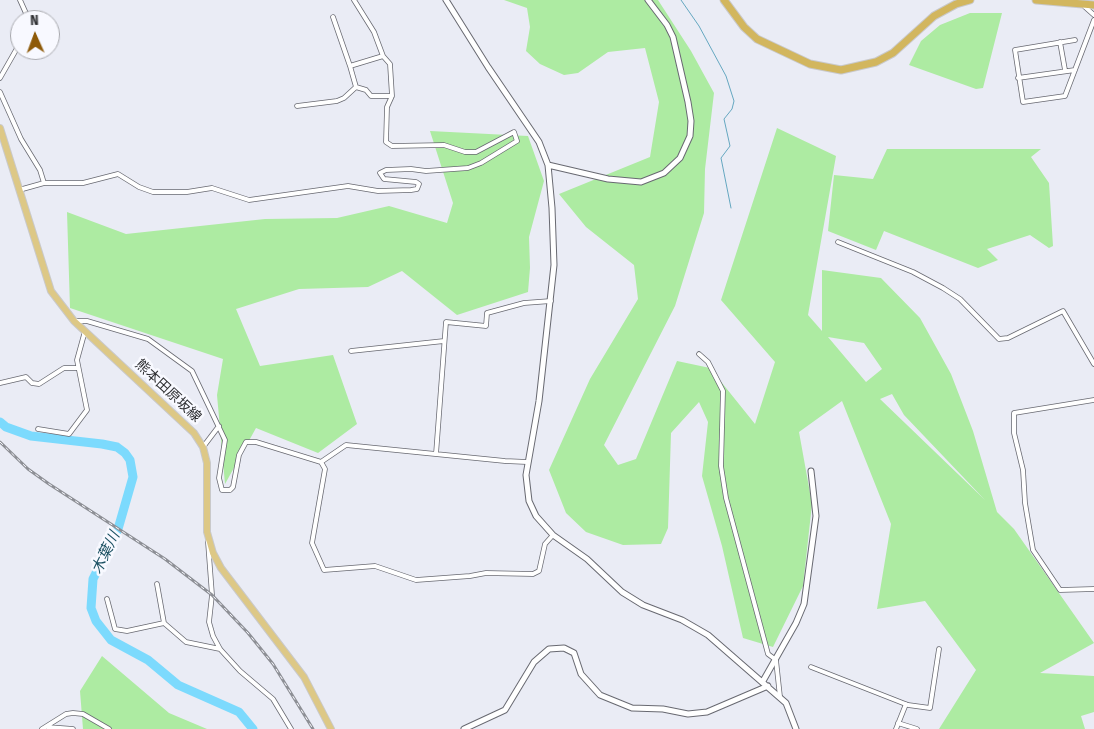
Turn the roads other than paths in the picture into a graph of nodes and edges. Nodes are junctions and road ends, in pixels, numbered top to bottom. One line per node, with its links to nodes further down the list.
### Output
1 (354, 0): 14 (street)
2 (446, 0): 26 (street)
3 (648, 0): 26 (street)
4 (724, 0): 5 (highway)
5 (970, 0)
6 (1036, 0): 7 (highway)
7 (1085, 4): 8 (highway); 9 (street)
8 (1094, 5)
9 (1094, 15)
10 (333, 18): 16 (street)
11 (1094, 20): 18 (street)
12 (1075, 40): 13 (street)
13 (1060, 42): 17 (street); 20 (street)
14 (383, 56): 16 (street); 23 (street)
15 (10, 60): 19 (street)
16 (350, 66): 21 (street)
17 (1065, 70): 18 (street); 20 (street)
18 (1075, 70): 20 (street)
19 (0, 78)
20 (1018, 78)
21 (356, 88): 23 (street); 24 (street)
22 (0, 92): 27 (street)
23 (392, 96): 27 (street)
24 (297, 106)
25 (0, 128): 28 (main road, 熊本田原坂線)
26 (548, 165): 30 (street)
27 (44, 183): 28 (street)
28 (19, 190): 31 (main road, 熊本田原坂線)
29 (838, 242): 36 (street)
30 (550, 301): 33 (street); 45 (street)
31 (74, 321): 32 (main road, 熊本田原坂線); 40 (street)
32 (85, 331): 37 (street); 42 (main road, 熊本田原坂線)
33 (444, 341): 34 (street); 43 (street)
34 (351, 351)
35 (699, 354): 55 (street)
36 (1094, 364)
37 (78, 368): 38 (street); 41 (street)
38 (0, 383)
39 (1094, 400): 50 (street)
40 (218, 426): 42 (street); 44 (street)
41 (38, 429)
42 (203, 447): 47 (main road, 熊本田原坂線)
43 (436, 454): 44 (street); 45 (street)
44 (321, 462): 48 (street)
45 (528, 462): 48 (street)
46 (811, 471): 55 (street)
47 (207, 532): 53 (street); 67 (main road, 熊本田原坂線)
48 (553, 536): 57 (street)
49 (158, 584): 52 (street)
50 (1094, 589)
51 (106, 598): 52 (street)
52 (164, 623): 53 (street)
53 (220, 649): 66 (street)
54 (939, 649): 60 (street)
55 (776, 660): 57 (street); 59 (street)
56 (811, 667): 60 (street)
57 (763, 681): 58 (street)
58 (768, 686): 59 (street); 68 (street)
59 (780, 697): 69 (street)
60 (906, 704): 61 (street)
61 (898, 723): 70 (street); 71 (street)
62 (47, 727): 63 (street); 64 (street); 65 (street)
63 (42, 729)
64 (73, 729)
65 (108, 729)
66 (291, 729)
67 (331, 729)
68 (464, 729)
69 (796, 729)
70 (896, 729)
71 (917, 729)

